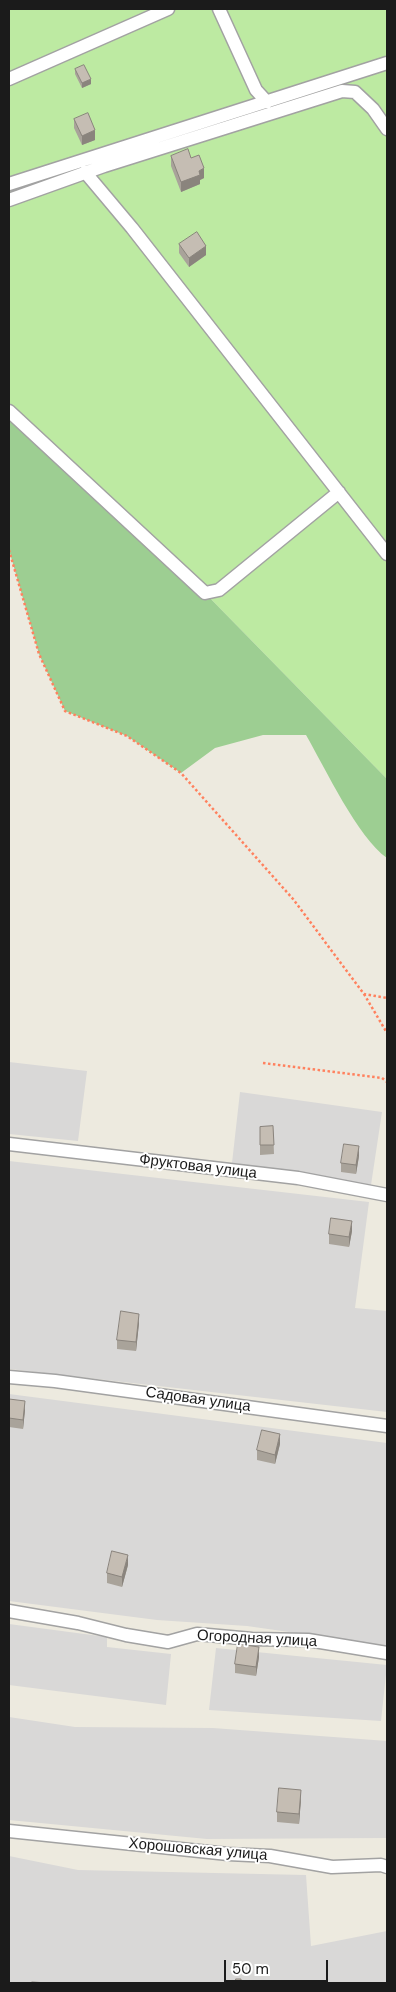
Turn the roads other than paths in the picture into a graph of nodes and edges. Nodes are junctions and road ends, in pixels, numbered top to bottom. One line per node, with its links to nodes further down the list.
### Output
1 (168, 9): 4 (street)
2 (219, 9): 5 (street)
3 (387, 63): 5 (street)
4 (9, 79)
5 (267, 102): 8 (street)
6 (387, 129): 7 (street)
7 (85, 172): 9 (street); 11 (street)
8 (9, 184)
9 (9, 200)
10 (9, 411): 11 (street)
11 (339, 492): 12 (street)
12 (387, 554)
13 (9, 1144): 14 (street, Фруктовая улица)
14 (387, 1195)
15 (9, 1376): 16 (street, Садовая улица)
16 (387, 1426)
17 (9, 1611): 18 (street, Огородная улица)
18 (387, 1653)
19 (9, 1830): 20 (street, Хорошовская улица)
20 (387, 1867)

